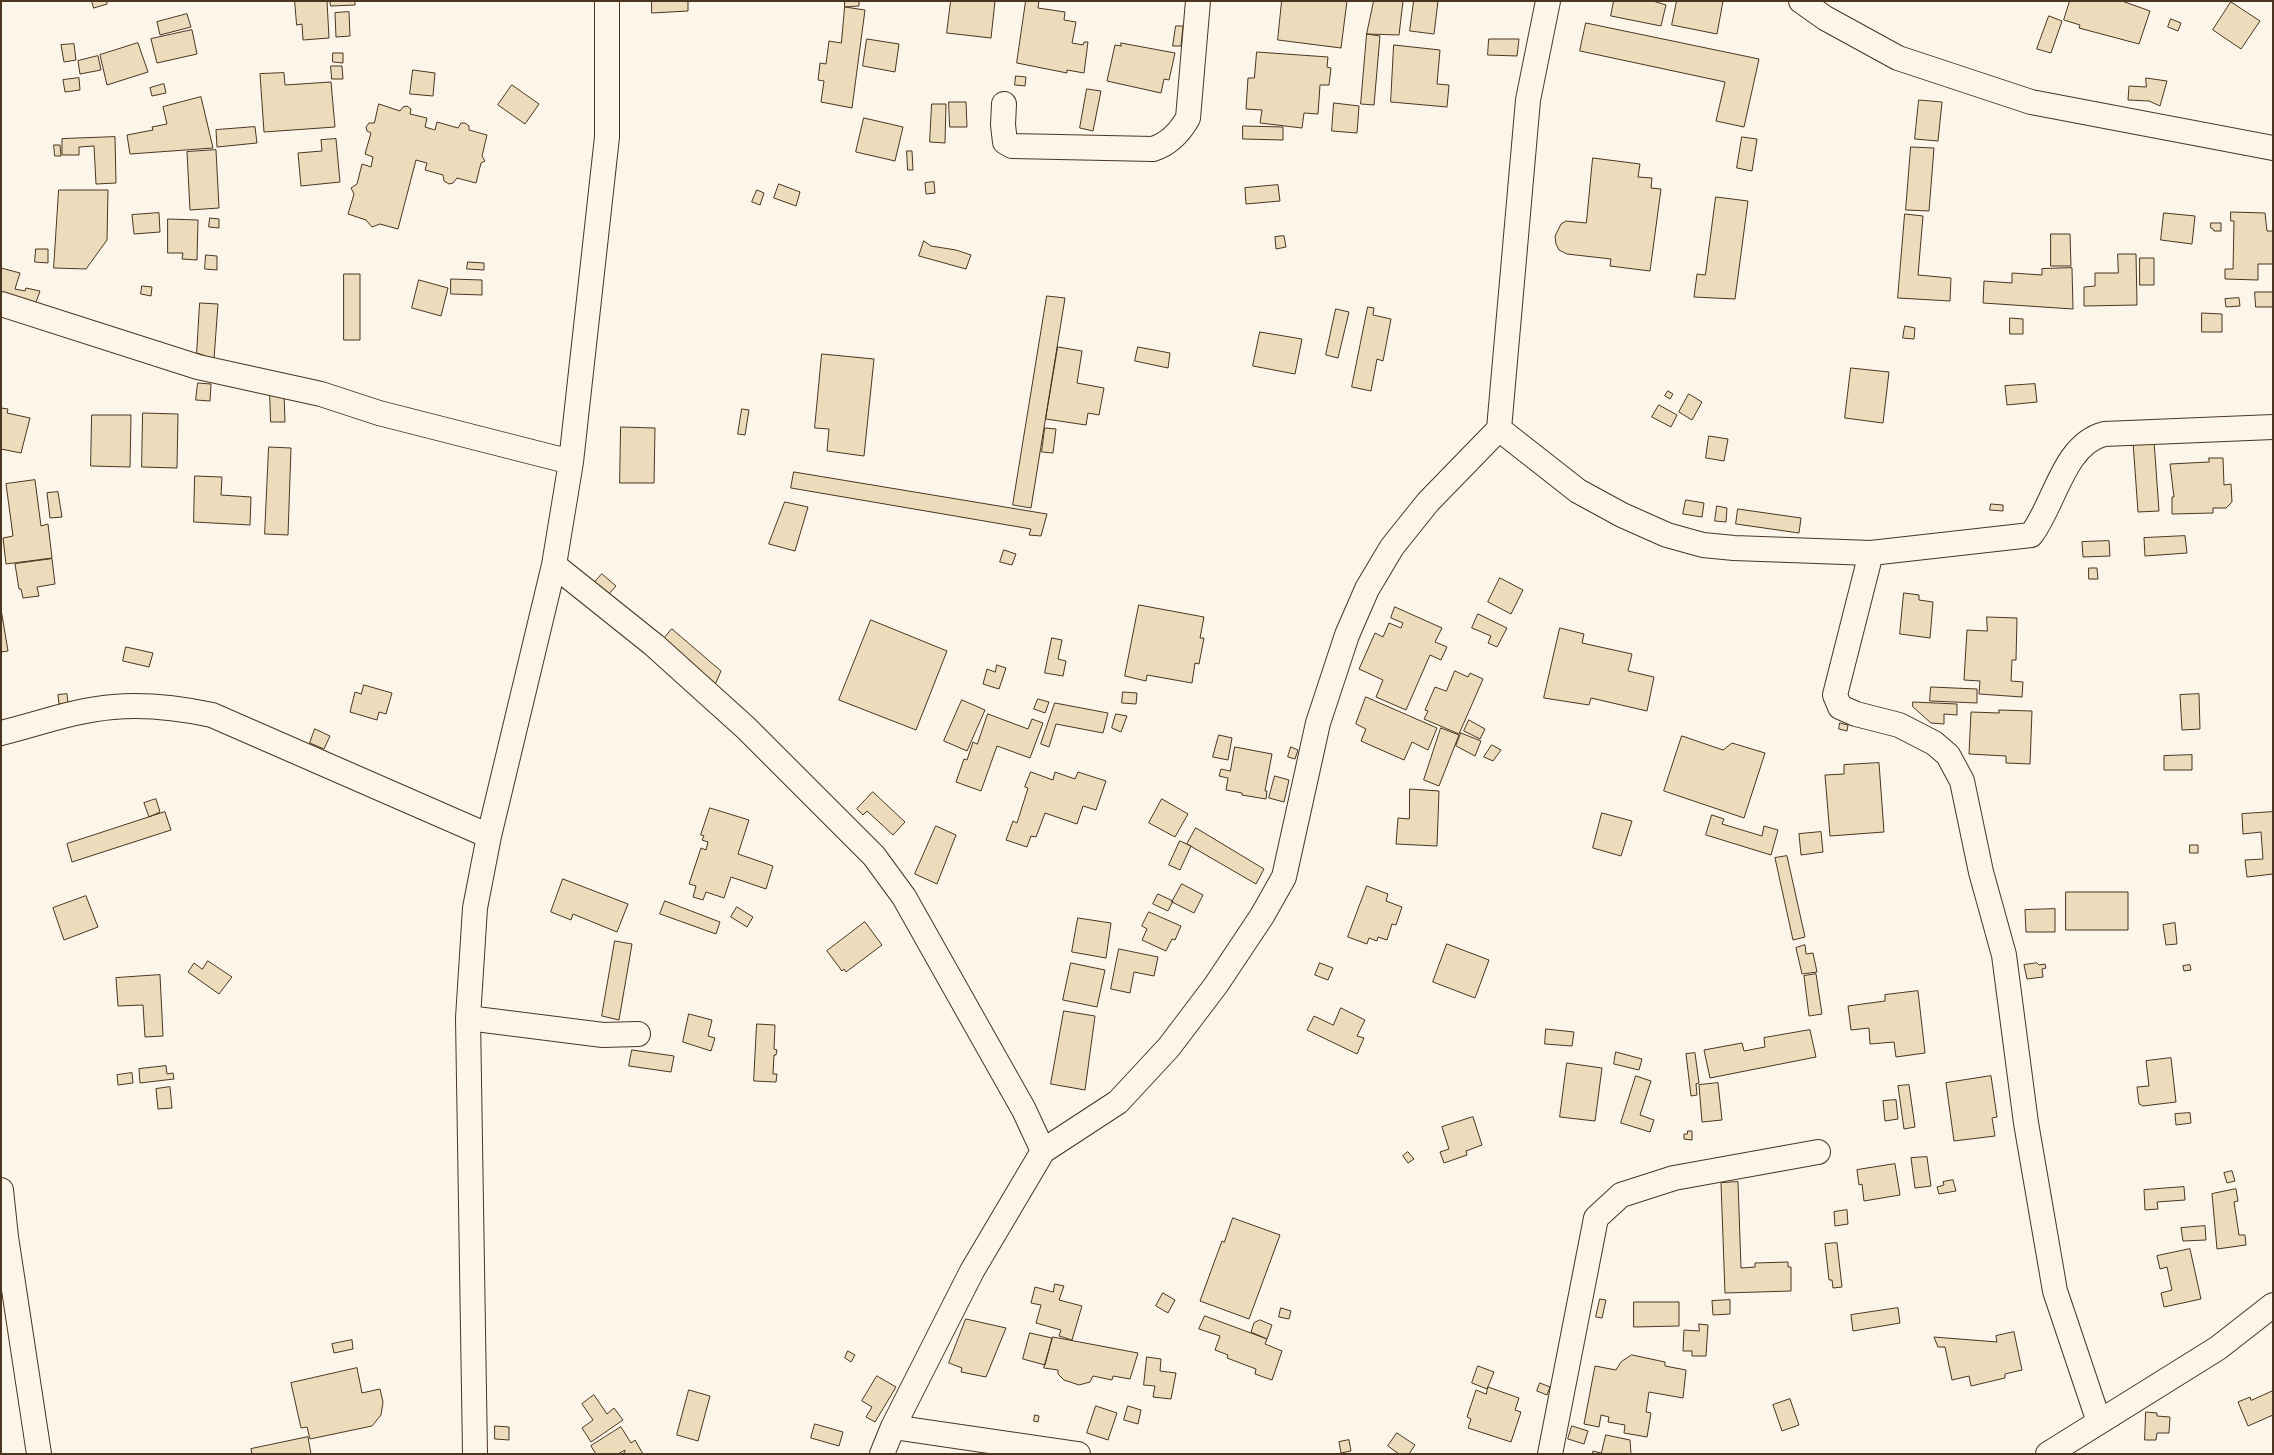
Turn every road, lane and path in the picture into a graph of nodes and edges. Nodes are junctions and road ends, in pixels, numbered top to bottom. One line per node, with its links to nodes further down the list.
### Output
1 (607, 1): 10 (street)
2 (1198, 1): 5 (street)
3 (1548, 1): 9 (street)
4 (1801, 1): 6 (street)
5 (1004, 104)
6 (2273, 148)
7 (1, 304): 10 (street)
8 (2273, 426): 11 (street)
9 (1499, 429): 11 (street); 17 (street)
10 (571, 462): 12 (street)
11 (1871, 553): 21 (street)
12 (554, 565): 14 (street); 17 (street)
13 (1, 733): 14 (street)
14 (489, 836): 15 (street)
15 (468, 1018): 16 (street); 24 (street)
16 (638, 1034)
17 (1043, 1151): 22 (street)
18 (1818, 1152): 27 (street)
19 (1, 1190): 23 (street)
20 (2273, 1305): 21 (street)
21 (2099, 1422): 28 (street)
22 (893, 1427): 25 (street); 26 (street)
23 (39, 1454)
24 (475, 1454)
25 (882, 1454)
26 (1078, 1454)
27 (1550, 1454)
28 (2048, 1454)

